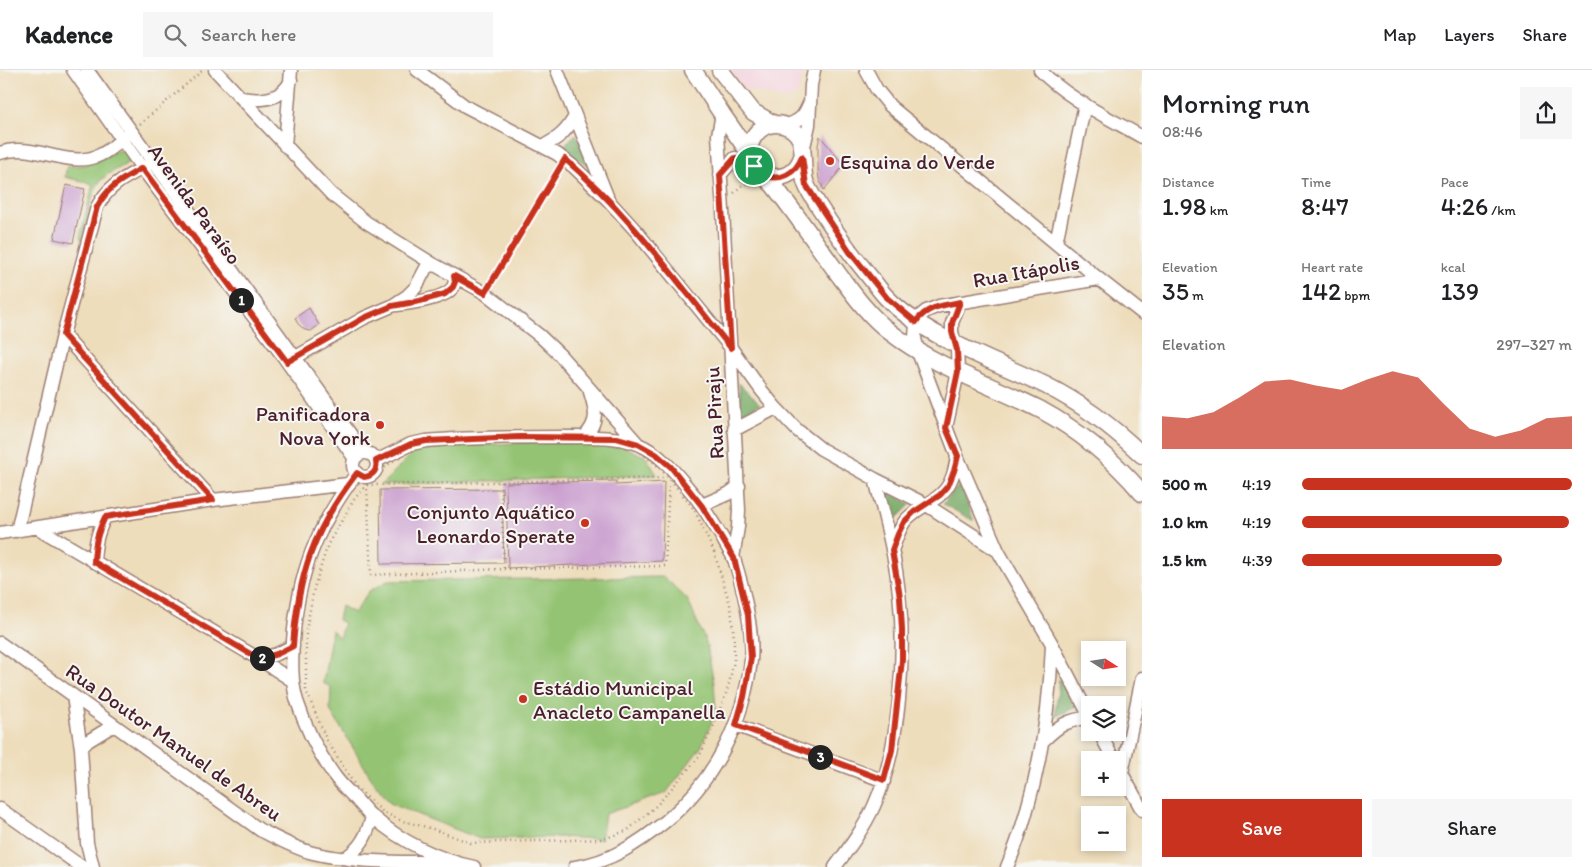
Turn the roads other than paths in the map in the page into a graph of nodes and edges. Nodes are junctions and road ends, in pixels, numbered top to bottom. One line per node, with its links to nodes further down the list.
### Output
1 (73, 70): 18 (street, Avenida Paraíso)
2 (87, 70): 18 (street, Avenida Paraíso)
3 (215, 70): 12 (street)
4 (416, 70): 21 (street)
5 (557, 70): 16 (street)
6 (693, 70): 15 (main road)
7 (720, 70): 17 (main road)
8 (814, 70): 13 (street)
9 (866, 70): 29 (street)
10 (1040, 70): 14 (street)
11 (291, 75): 12 (street); 20 (street)
12 (241, 98): 20 (street)
13 (810, 102): 17 (street); 23 (street)
14 (1085, 104): 19 (street); 29 (street)
15 (722, 114): 26 (main road); 27 (street, Rua Piraju)
16 (575, 116): 21 (street); 28 (street)
17 (780, 125): 23 (main road); 26 (main road)
18 (127, 135): 22 (street); 24 (street, Avenida Paraíso); 25 (street, Avenida Paraíso)
19 (1142, 137)
20 (286, 146): 30 (street)
21 (543, 146): 28 (street)
22 (0, 153)
23 (803, 154): 26 (main road); 36 (main road)
24 (154, 162): 25 (street); 41 (street, Avenida Paraíso)
25 (142, 168): 37 (street); 41 (street, Avenida Paraíso)
26 (760, 169): 27 (street); 40 (main road)
27 (720, 175): 39 (street, Rua Piraju)
28 (608, 200): 39 (street)
29 (1056, 243): 32 (street)
30 (433, 264): 31 (street); 34 (street)
31 (454, 276): 34 (street); 43 (street)
32 (1098, 279): 33 (street, Rua Itápolis); 35 (street)
33 (960, 302): 36 (street, Rua Itápolis); 38 (street, Rua Itápolis)
34 (392, 306): 41 (street)
35 (1142, 313)
36 (916, 322): 38 (main road); 40 (street)
37 (63, 335): 58 (street); 63 (street)
38 (955, 343): 42 (street, Rua Itápolis); 51 (main road)
39 (731, 348): 44 (street); 46 (street, Rua Piraju)
40 (918, 352): 42 (main road); 45 (street)
41 (291, 359): 49 (street, Avenida Paraíso)
42 (958, 372): 45 (street, Rua Itápolis); 57 (main road)
43 (589, 388): 47 (street); 48 (street)
44 (776, 408): 46 (street); 54 (street)
45 (946, 428): 50 (street)
46 (734, 430): 56 (street, Rua Piraju)
47 (584, 437): 48 (street); 52 (street)
48 (638, 444): 60 (street)
49 (359, 456): 52 (street); 53 (street)
50 (958, 456): 59 (street); 66 (street)
51 (1142, 456)
52 (376, 461): 53 (street)
53 (357, 473): 55 (street)
54 (875, 479): 59 (street); 65 (street)
55 (348, 484): 58 (street); 71 (street)
56 (738, 486): 60 (street); 67 (street, Rua Piraju)
57 (1142, 493)
58 (213, 500): 61 (street)
59 (925, 504): 65 (street); 66 (street)
60 (702, 506): 67 (street)
61 (105, 517): 62 (street); 68 (street)
62 (38, 528): 63 (street); 68 (street)
63 (16, 531): 64 (street)
64 (0, 533)
65 (892, 550): 83 (street)
66 (998, 551): 70 (street)
67 (734, 558): 79 (street)
68 (94, 562): 72 (street)
69 (0, 643): 75 (street, Rua Doutor Manuel de Abreu)
70 (1052, 644): 76 (street); 80 (street)
71 (293, 646): 72 (street); 74 (street)
72 (259, 659): 74 (street)
73 (1142, 678): 82 (street)
74 (293, 681): 87 (street)
75 (73, 696): 78 (street, Rua Doutor Manuel de Abreu); 81 (street)
76 (1081, 700)
77 (1081, 719): 80 (street)
78 (114, 725): 81 (street); 88 (street, Rua Doutor Manuel de Abreu)
79 (736, 725): 83 (street); 93 (street)
80 (1044, 740): 95 (street)
81 (81, 748): 91 (street)
82 (1124, 751)
83 (884, 780): 94 (street)
84 (1126, 780): 86 (street)
85 (0, 809): 90 (street)
86 (1142, 810)
87 (372, 817): 88 (street); 89 (street)
88 (345, 858): 89 (street, Rua Doutor Manuel de Abreu)
89 (454, 863): 92 (street)
90 (82, 867)
91 (93, 867)
92 (474, 867)
93 (575, 867)
94 (835, 867)
95 (1007, 867)

